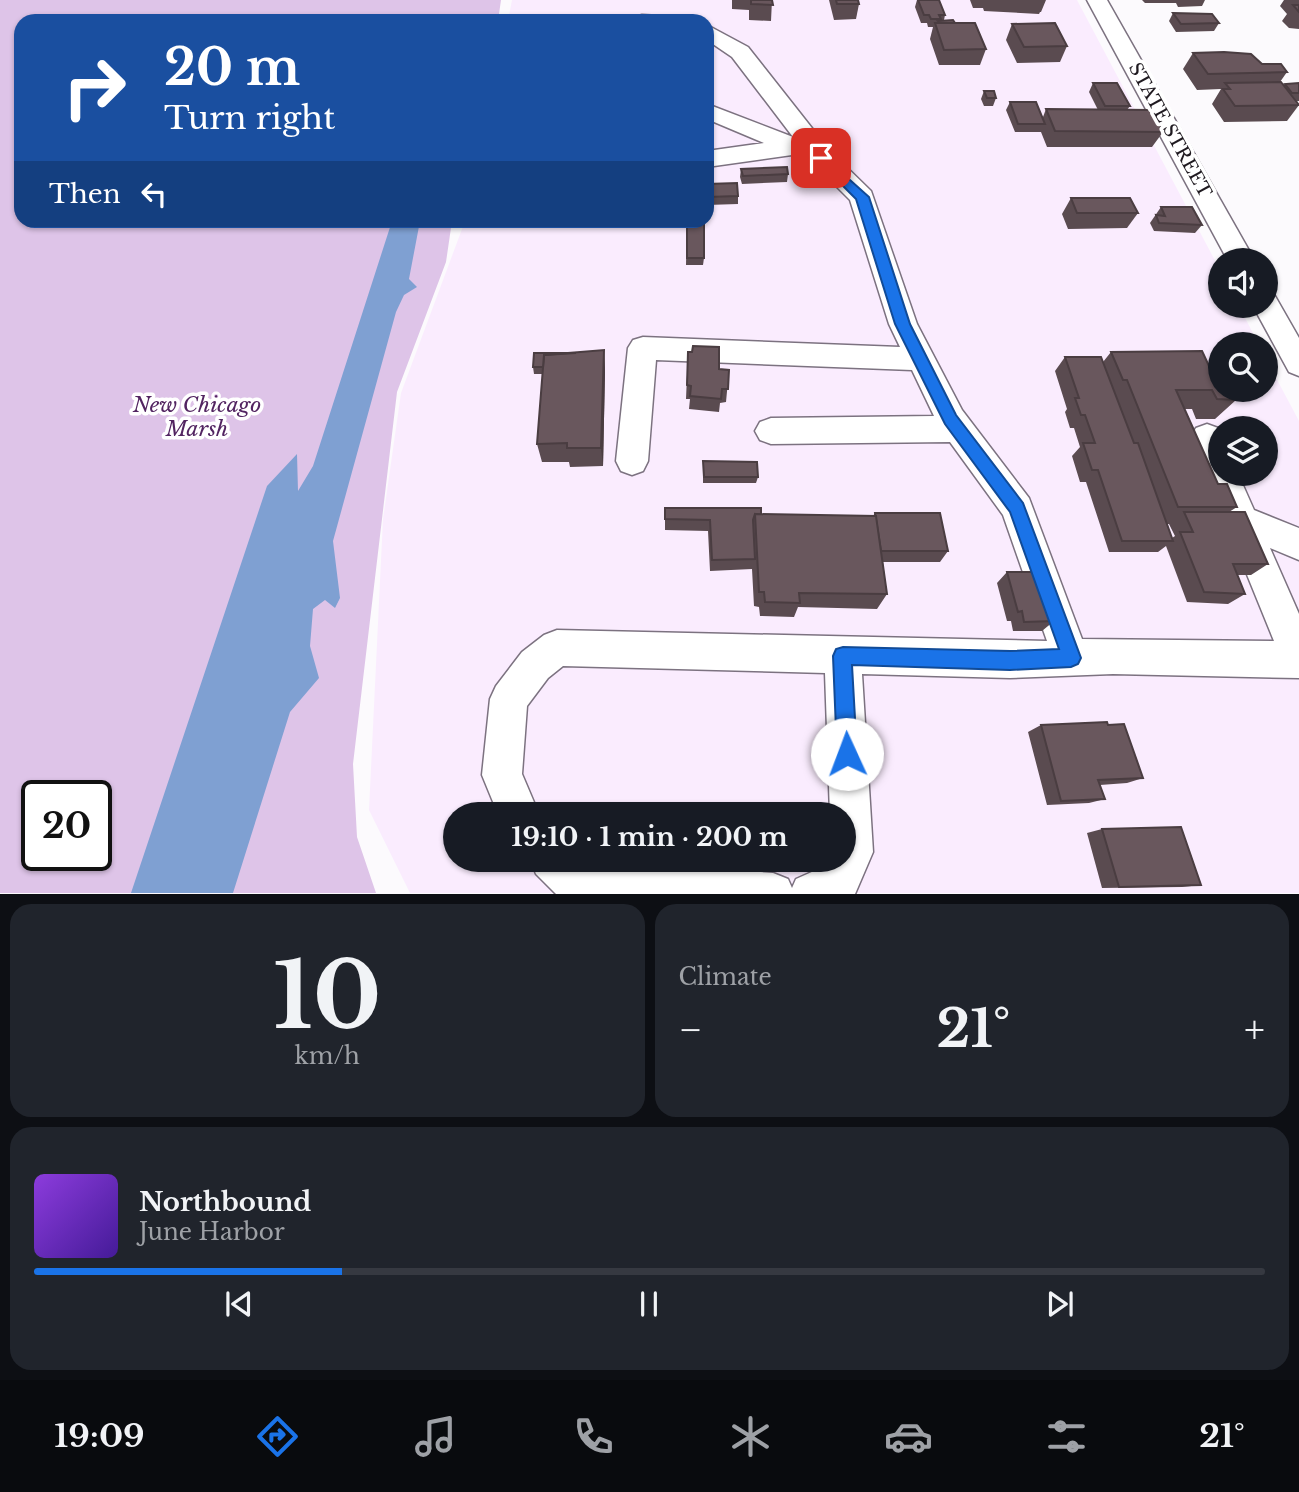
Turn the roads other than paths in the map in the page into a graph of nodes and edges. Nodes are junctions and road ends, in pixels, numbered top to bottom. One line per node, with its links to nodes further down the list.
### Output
1 (1097, 0): 6 (street, STATE STREET)
2 (714, 35): 4 (street)
3 (714, 114): 4 (street)
4 (809, 152): 5 (street); 8 (street)
5 (714, 159)
6 (1235, 248)
7 (1273, 318): 9 (street)
8 (919, 359): 10 (street); 12 (street)
9 (1299, 364)
10 (958, 429): 11 (street); 17 (street)
11 (771, 431)
12 (632, 461)
13 (1227, 486): 14 (street)
14 (1242, 521): 15 (street); 18 (street)
15 (1299, 544)
16 (843, 656): 17 (street); 19 (street); 22 (street)
17 (1071, 658): 18 (street)
18 (1299, 659)
19 (514, 802)
20 (564, 872): 21 (street)
21 (773, 894)
22 (811, 894)

